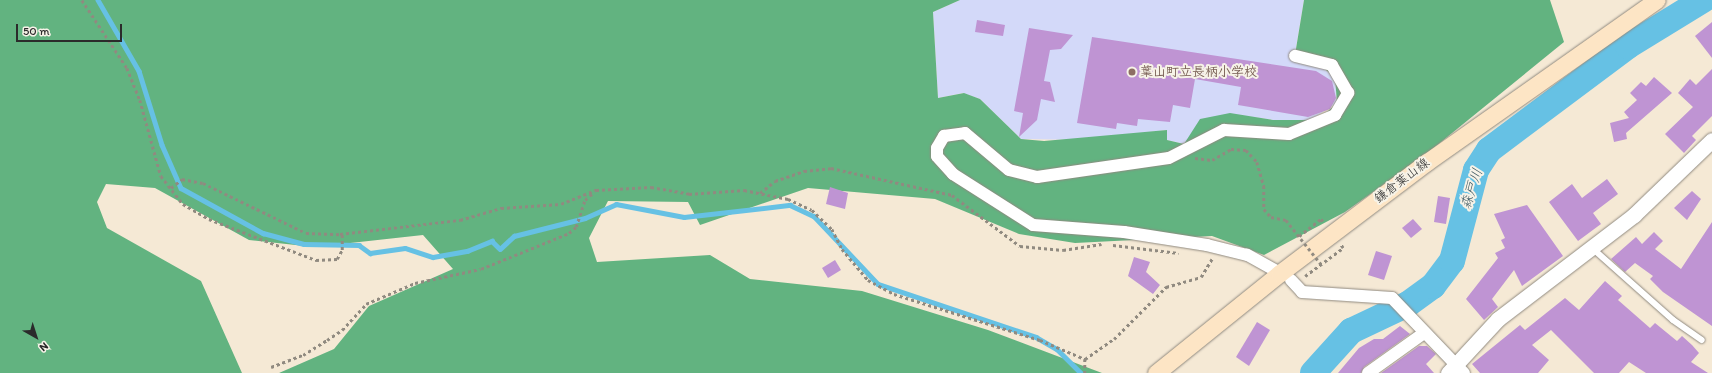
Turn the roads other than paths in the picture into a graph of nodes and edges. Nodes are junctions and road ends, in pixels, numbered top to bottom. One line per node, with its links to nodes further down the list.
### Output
1 (1657, 0): 5 (main road, 鎌倉葉山線)
2 (1295, 56): 5 (street)
3 (1712, 140): 4 (street)
4 (1592, 248): 7 (lane); 8 (street)
5 (1290, 276): 6 (street); 9 (main road, 鎌倉葉山線)
6 (1424, 333): 8 (street); 10 (street)
7 (1702, 340)
8 (1456, 370)
9 (1156, 373)
10 (1368, 373)

